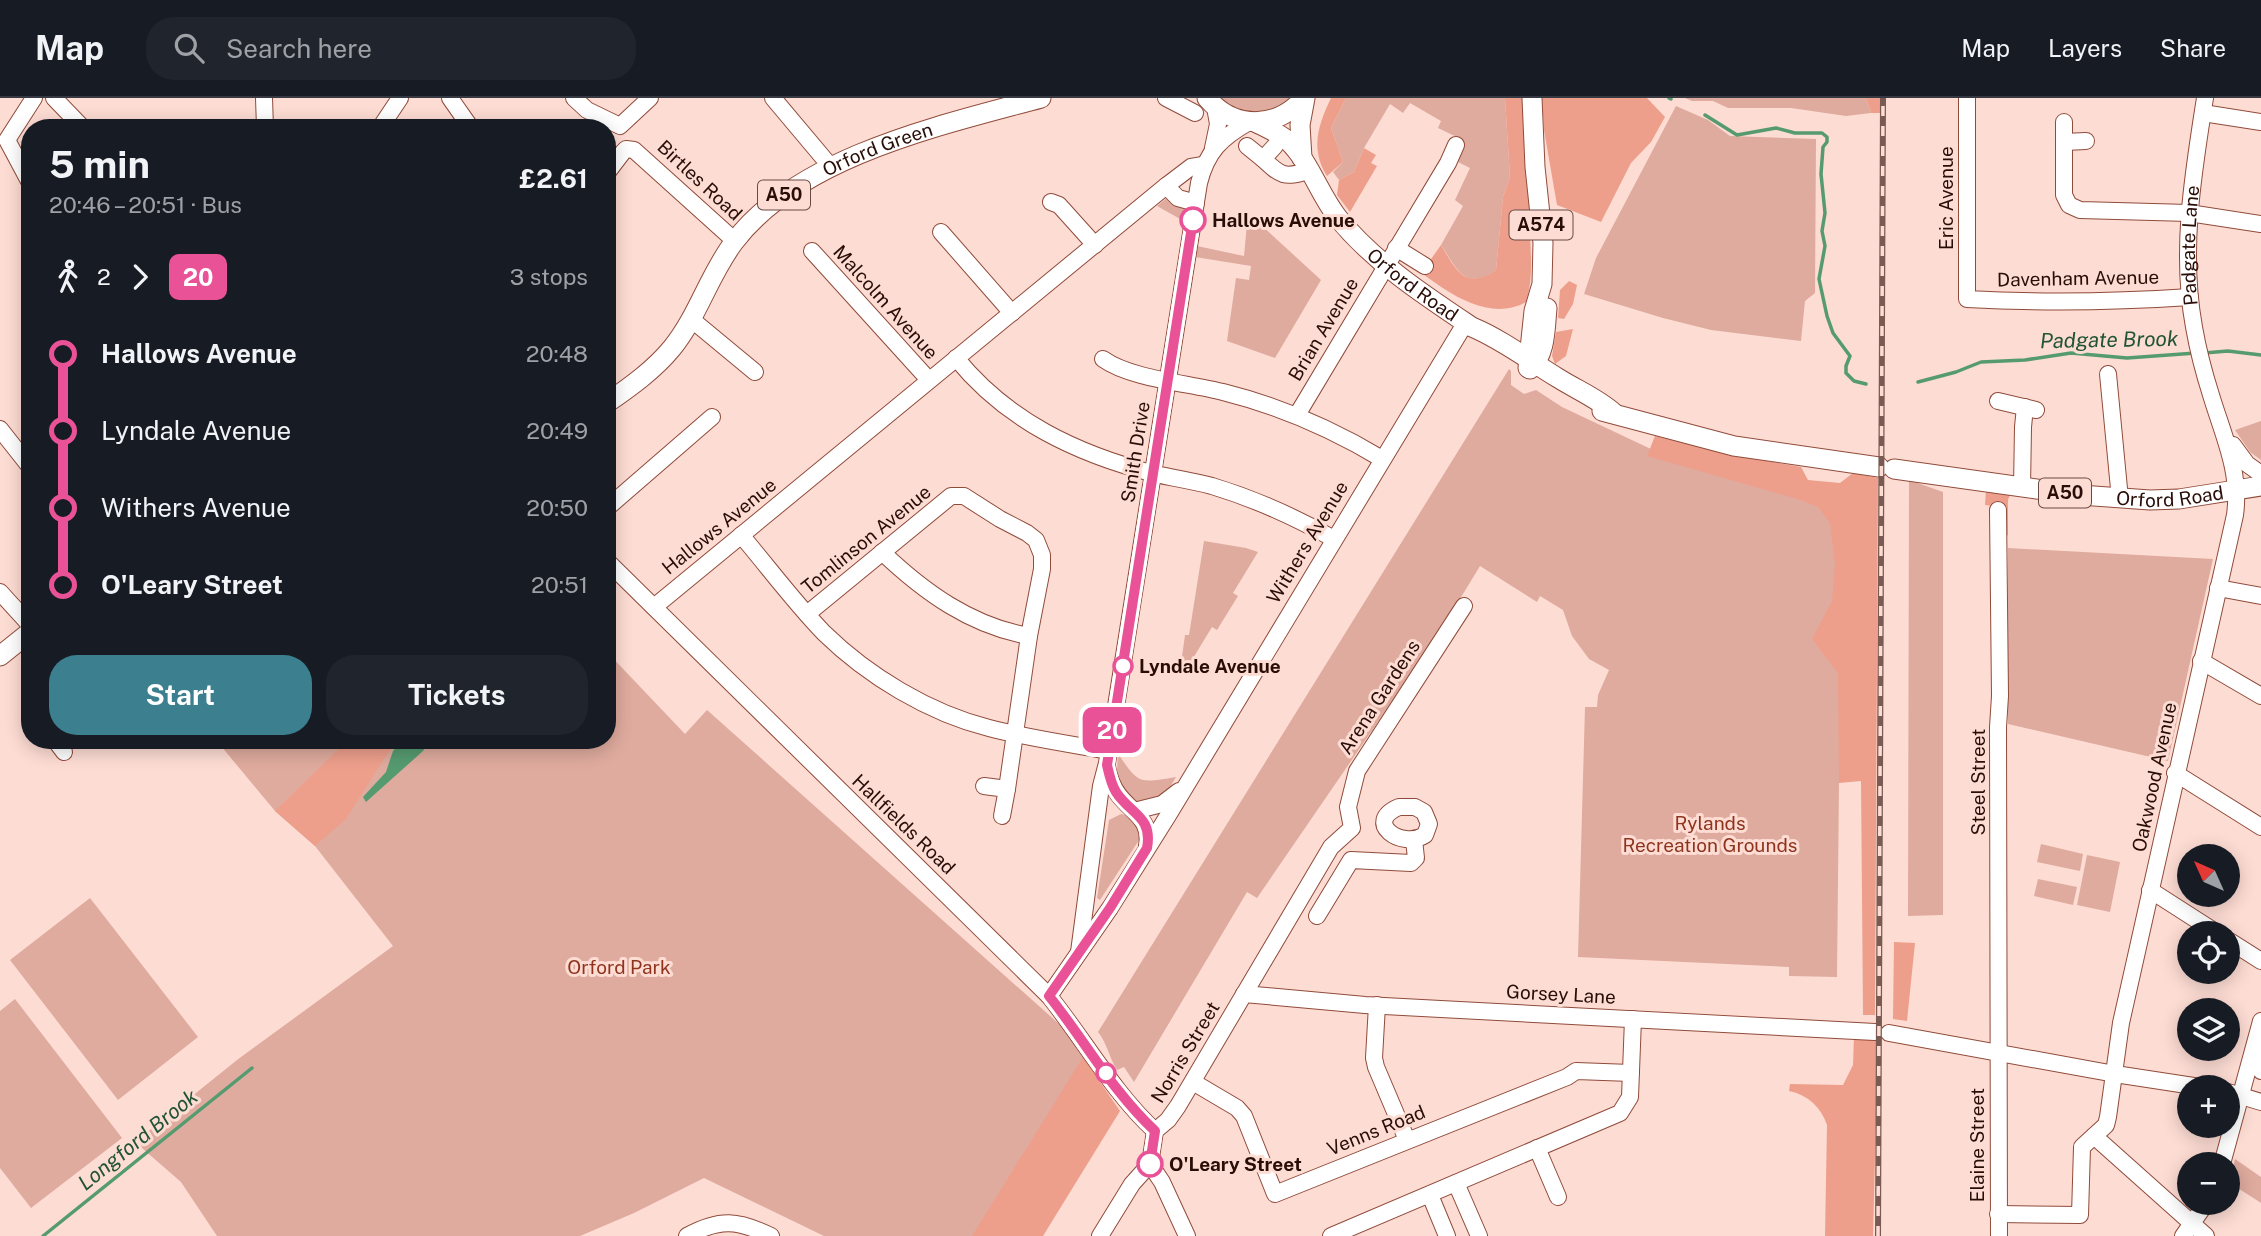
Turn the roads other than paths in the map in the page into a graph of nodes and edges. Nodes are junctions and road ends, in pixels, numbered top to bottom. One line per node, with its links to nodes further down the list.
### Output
1 (34, 98): 37 (street)
2 (54, 98): 16 (street)
3 (264, 98): 17 (street)
4 (400, 98): 18 (street)
5 (450, 98): 19 (street)
6 (574, 98): 20 (street)
7 (650, 98): 25 (street)
8 (773, 98): 38 (street)
9 (1041, 98): 38 (main road, Orford Green / A50)
10 (1166, 98): 14 (street)
11 (1304, 98): 21 (main road, A50); 36 (main road, Orford Road / A50)
12 (1532, 98): 51 (main road, A574)
13 (1967, 98): 53 (street, Eric Avenue)
14 (1206, 106): 21 (main road, A50); 31 (street, Smith Drive)
15 (2204, 106): 23 (street); 42 (street, Padgate Lane)
16 (74, 119)
17 (265, 119)
18 (386, 119)
19 (465, 119)
20 (606, 119)
21 (1252, 122): 31 (street, Smith Drive); 36 (main road, Orford Road / A50)
22 (2064, 122): 27 (street)
23 (2261, 122)
24 (616, 124): 25 (street)
25 (620, 126): 32 (street)
26 (2087, 141): 27 (street)
27 (2064, 142): 42 (street)
28 (1456, 145): 47 (street, Brian Avenue)
29 (1248, 146): 33 (street)
30 (1275, 146): 33 (street)
31 (1213, 148): 35 (street, Smith Drive)
32 (630, 149): 34 (street, Birtles Road); 45 (street, Birtles Road)
33 (1263, 159): 36 (street)
34 (616, 161)
35 (1203, 165): 39 (street, Hallows Avenue); 41 (street, Smith Drive)
36 (1305, 165): 49 (main road, Orford Road / A50)
37 (21, 166)
38 (831, 167): 45 (main road, Orford Green / A50)
39 (1166, 186): 41 (street); 46 (street, Hallows Avenue)
40 (1051, 202): 46 (street)
41 (1196, 203): 64 (street, Smith Drive)
42 (2189, 213): 43 (street); 52 (street, Padgate Lane)
43 (2261, 224)
44 (942, 232): 55 (street)
45 (734, 241): 56 (main road, Orford Green / A50)
46 (1095, 245): 55 (street, Hallows Avenue)
47 (1396, 248): 49 (street, Brian Avenue); 50 (street, Orford Road)
48 (812, 251): 63 (street, Malcolm Avenue)
49 (1386, 266): 57 (main road, Orford Road / A50); 67 (street, Brian Avenue)
50 (1425, 266)
51 (1542, 284): 54 (main road, A574); 60 (main road, A574)
52 (2190, 297): 53 (street, Davenham Avenue); 69 (street, Padgate Lane)
53 (1967, 299)
54 (1534, 312): 57 (main road); 60 (main road, A574)
55 (1012, 313): 58 (street, Hallows Avenue)
56 (691, 319): 61 (street); 65 (main road, Orford Green / A50)
57 (1475, 328): 60 (main road, Orford Road / A50); 72 (street, Withers Avenue)
58 (956, 358): 63 (street, Hallows Avenue); 73 (street)
59 (1103, 359): 64 (street)
60 (1531, 365): 76 (main road, Orford Road / A50)
61 (755, 372)
62 (2108, 374): 78 (street)
63 (929, 380): 81 (street, Hallows Avenue)
64 (1168, 380): 67 (street); 73 (street, Smith Drive)
65 (616, 396)
66 (1998, 401): 76 (street)
67 (1297, 415): 72 (street)
68 (712, 417): 79 (street)
69 (2222, 428): 74 (street); 77 (street, Padgate Lane)
70 (0, 429): 71 (street)
71 (21, 456)
72 (1382, 459): 82 (street, Withers Avenue)
73 (1154, 473): 82 (street); 98 (street, Smith Drive)
74 (2261, 474)
75 (2261, 486): 77 (main road, A50)
76 (2022, 488): 78 (main road, Orford Road / A50)
77 (2236, 489): 78 (main road, Orford Road / A50); 85 (street, Oakwood Avenue)
78 (2120, 499)
79 (616, 500)
80 (1998, 510): 124 (street, Steel Street)
81 (741, 535): 89 (street, Hallows Avenue); 90 (street)
82 (1334, 539): 100 (street, Withers Avenue)
83 (882, 552): 90 (street, Tomlinson Avenue); 92 (street); 92 (street, Tomlinson Avenue)
84 (616, 570): 89 (street, Hallfields Road)
85 (2218, 587): 87 (street); 95 (street, Oakwood Avenue)
86 (0, 592): 91 (street)
87 (2261, 596)
88 (1464, 606): 105 (street, Arena Gardens)
89 (654, 607): 119 (street, Hallfields Road)
90 (807, 614): 97 (street)
91 (21, 624)
92 (1029, 636): 97 (street, Tomlinson Avenue)
93 (21, 640): 94 (main road)
94 (0, 656)
95 (2201, 661): 96 (street); 99 (street, Oakwood Avenue)
96 (2261, 696)
97 (1016, 733): 98 (street); 102 (street, Tomlinson Avenue)
98 (1108, 758): 103 (street); 107 (street, Smith Drive)
99 (2175, 773): 106 (street); 110 (street, Oakwood Avenue)
100 (1185, 784): 103 (street, Withers Avenue); 109 (street, Withers Avenue)
101 (984, 786): 102 (street)
102 (1007, 789): 104 (street, Tomlinson Avenue)
103 (1134, 810): 107 (street, Withers Avenue); 109 (street)
104 (1002, 817)
105 (1368, 825): 108 (street); 108 (street); 118 (street, Norris Street)
106 (2261, 827)
107 (1097, 832): 111 (street, Smith Drive)
108 (1413, 840): 113 (street)
109 (1147, 848): 112 (street, Withers Avenue)
110 (2150, 890): 114 (street); 127 (street, Oakwood Avenue)
111 (1087, 895): 112 (street); 116 (street, Smith Drive)
112 (1110, 908): 116 (street, Withers Avenue)
113 (1317, 916)
114 (2198, 921)
115 (2240, 948): 117 (street)
116 (1079, 952): 119 (street, Withers Avenue)
117 (2261, 961)
118 (1244, 994): 120 (street, Gorsey Lane); 129 (street, Norris Street)
119 (1049, 996): 133 (street, Hallfields Road)
120 (1377, 1005): 121 (street, Gorsey Lane); 135 (street)
121 (1633, 1019): 124 (street, Gorsey Lane); 126 (street)
122 (2261, 1021): 123 (street)
123 (2255, 1038): 125 (street); 128 (street)
124 (1998, 1054): 127 (street, Gorsey Lane); 141 (street, Elaine Street)
125 (2261, 1071)
126 (1631, 1073): 135 (street, Venns Road); 136 (street)
127 (2115, 1074): 130 (street, Gorsey Lane); 134 (street, Oakwood Avenue)
128 (2240, 1080)
129 (1193, 1082): 133 (street, Norris Street); 135 (street, Venns Road)
130 (2177, 1083)
131 (2240, 1096): 132 (street)
132 (2261, 1102)
133 (1155, 1131): 137 (street, Norris Street)
134 (2094, 1136): 141 (street, Oakwood Avenue); 143 (street)
135 (1407, 1140)
136 (1538, 1148): 138 (street); 140 (street)
137 (1150, 1164): 146 (street); 147 (street)
138 (1456, 1183): 139 (street); 150 (street)
139 (1430, 1195): 148 (street); 149 (street)
140 (1558, 1197)
141 (1998, 1214): 151 (street, Elaine Street)
142 (2198, 1215): 143 (street)
143 (2188, 1230): 152 (street)
144 (687, 1236): 145 (street)
145 (771, 1236)
146 (1100, 1236)
147 (1187, 1236)
148 (1331, 1236)
149 (1447, 1236)
150 (1479, 1236)
151 (1999, 1236)
152 (2206, 1236)

